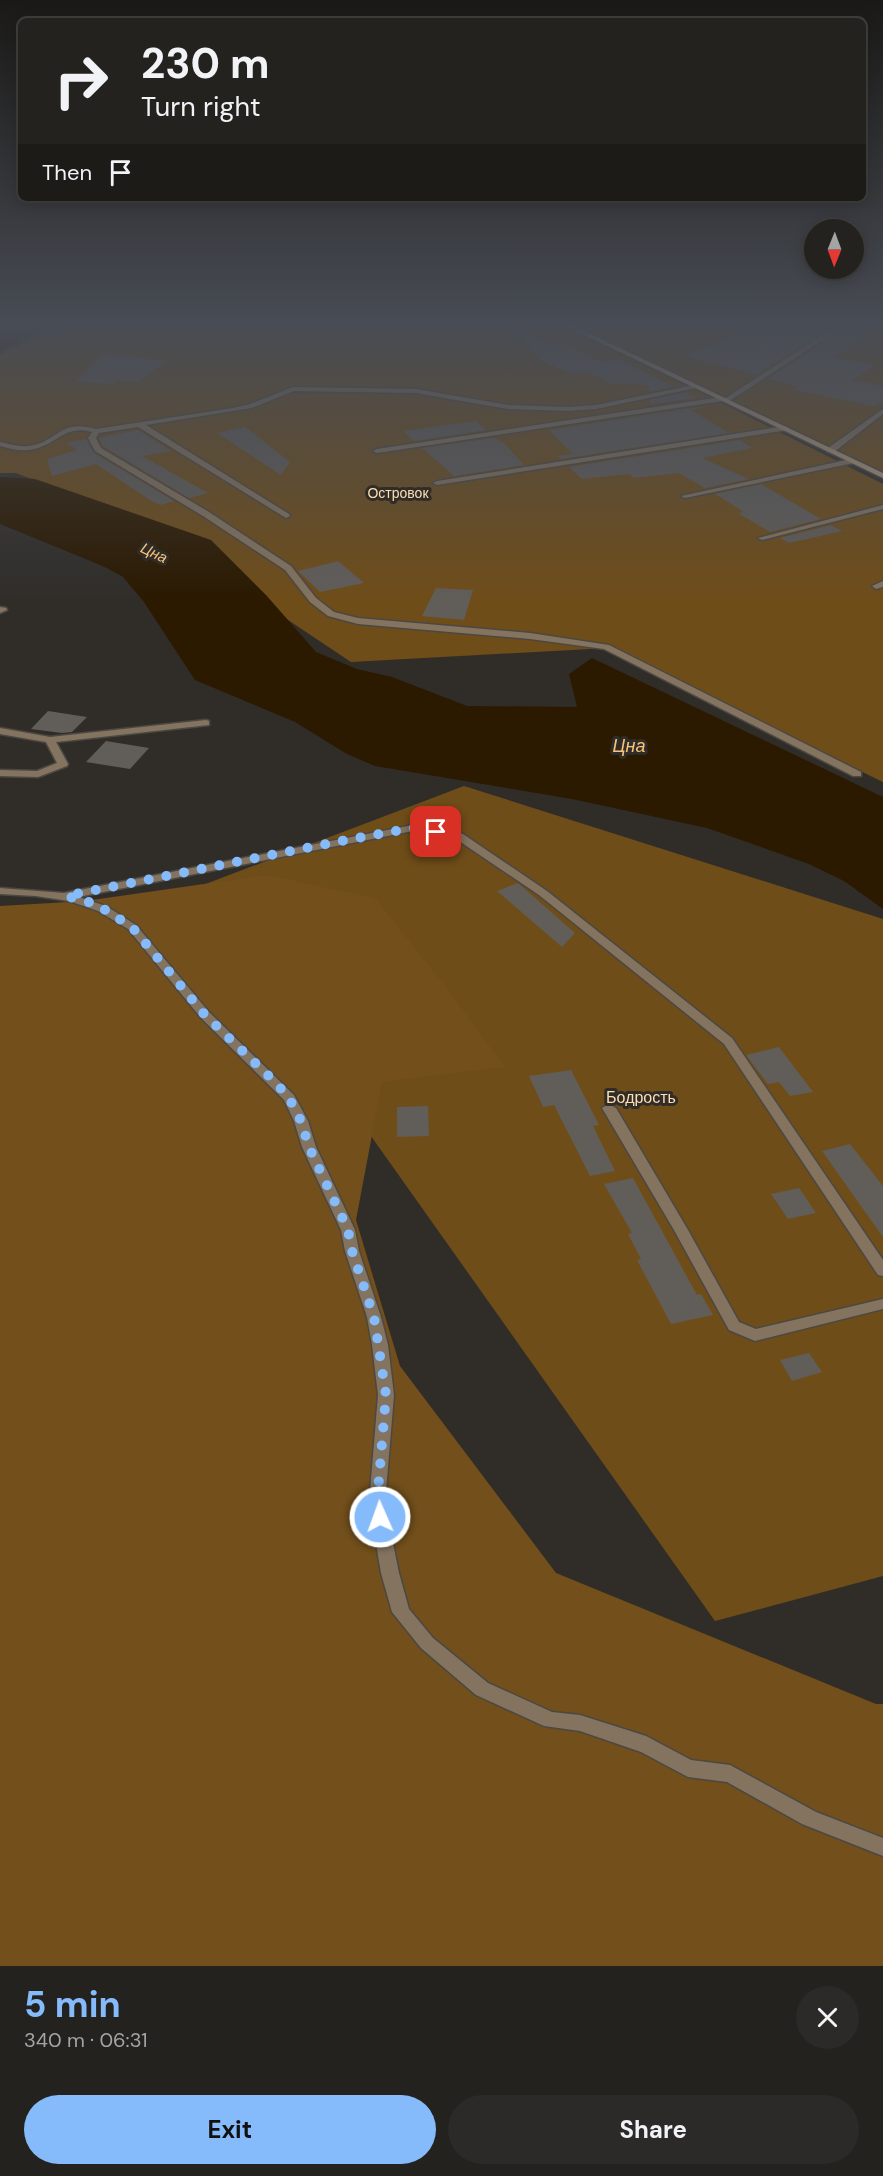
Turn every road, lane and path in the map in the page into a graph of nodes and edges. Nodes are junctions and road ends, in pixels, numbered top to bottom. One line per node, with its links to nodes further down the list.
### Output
1 (178, 418): 5 (street)
2 (603, 418): 10 (street)
3 (762, 418): 6 (street)
4 (874, 418): 9 (street)
5 (139, 424): 7 (street); 16 (street)
6 (785, 428): 9 (street); 13 (street)
7 (96, 431): 8 (street); 22 (street)
8 (0, 444)
9 (831, 450): 11 (street)
10 (377, 451)
11 (851, 461): 12 (street); 14 (street)
12 (883, 476)
13 (436, 483)
14 (685, 496)
15 (883, 507): 17 (street)
16 (286, 516)
17 (762, 538)
18 (206, 723): 20 (street)
19 (0, 731): 20 (street)
20 (50, 740): 21 (street)
21 (0, 773)
22 (856, 774)
23 (0, 891): 24 (street)
24 (66, 896): 26 (street); 28 (street)
25 (609, 1108): 27 (street)
26 (883, 1271)
27 (883, 1304)
28 (883, 1847)

